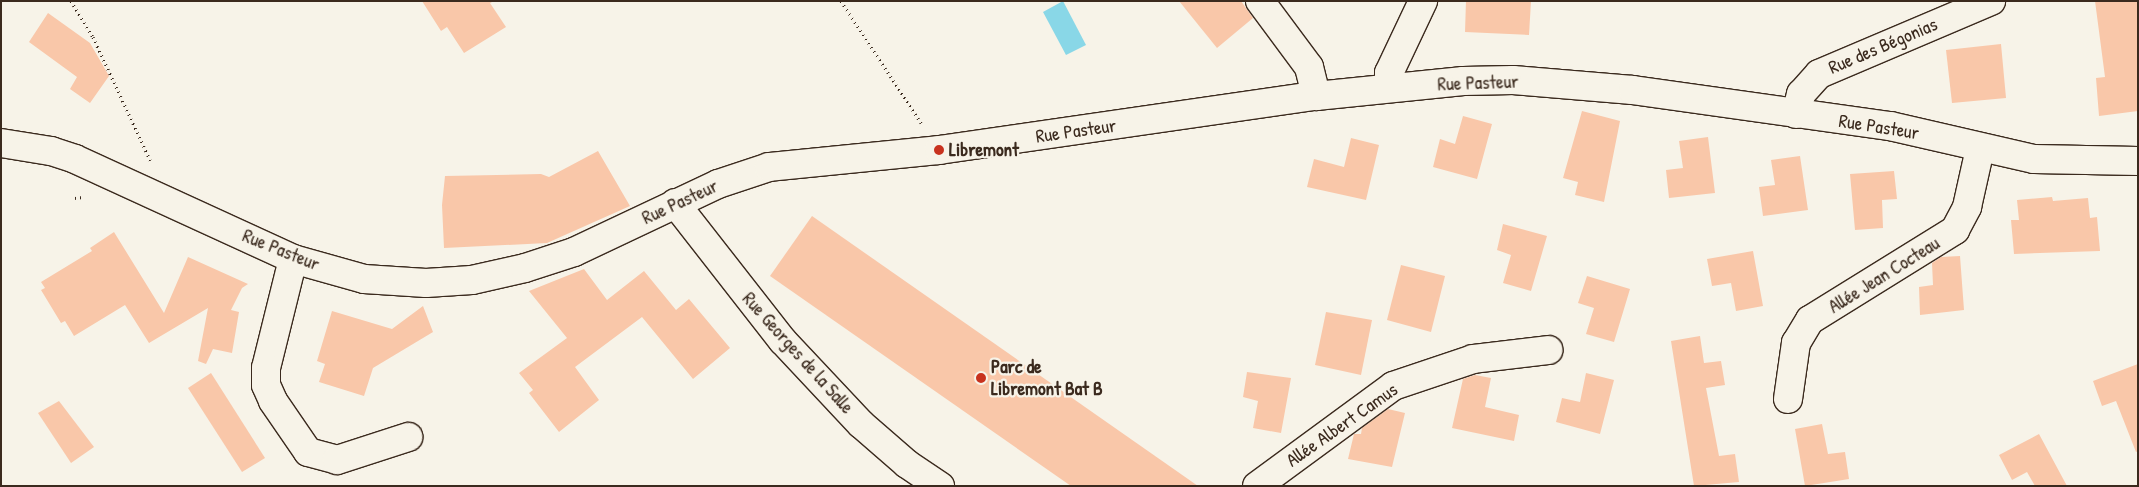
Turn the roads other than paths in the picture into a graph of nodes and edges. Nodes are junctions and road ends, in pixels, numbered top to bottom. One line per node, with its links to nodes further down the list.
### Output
1 (1260, 1): 5 (street)
2 (1422, 1): 4 (street)
3 (1991, 1): 6 (street, Rue des Bégonias)
4 (1390, 88): 5 (street, Rue Pasteur); 6 (street, Rue Pasteur)
5 (1316, 96): 10 (street, Rue Pasteur)
6 (1796, 114): 8 (street, Rue Pasteur)
7 (1, 143): 11 (street, Rue Pasteur)
8 (1980, 148): 9 (street, Rue Pasteur); 13 (street, Allée Jean Cocteau)
9 (2135, 161)
10 (675, 203): 11 (street, Rue Pasteur); 15 (street, Rue Georges de la Salle)
11 (293, 259): 14 (street)
12 (1548, 350): 16 (street, Allée Albert Camus)
13 (1788, 398)
14 (408, 437)
15 (940, 486)
16 (1257, 486)

